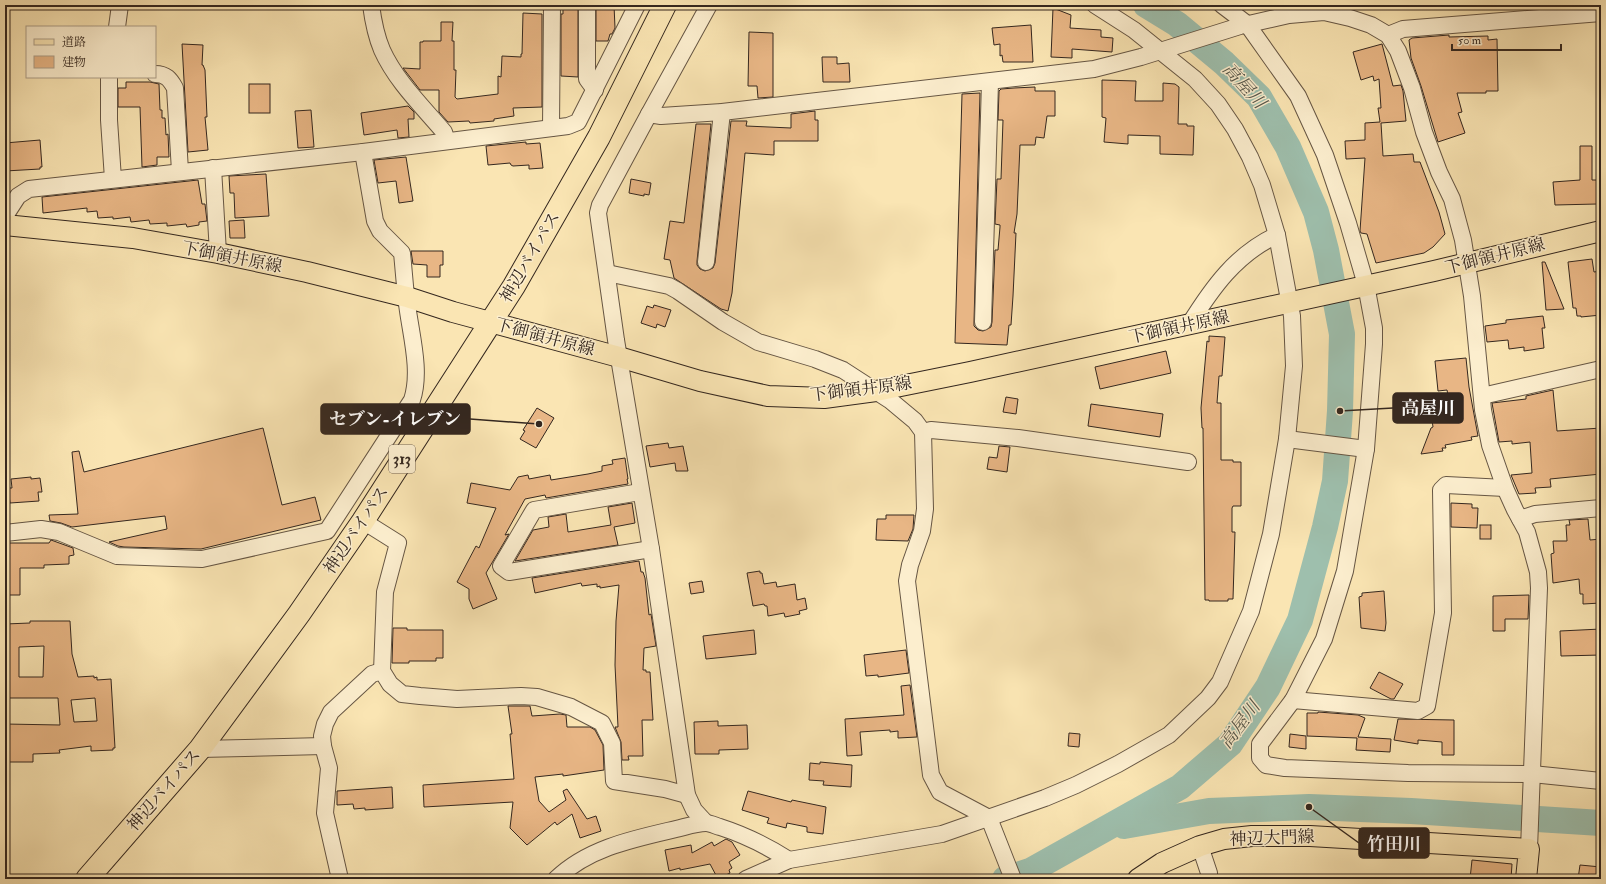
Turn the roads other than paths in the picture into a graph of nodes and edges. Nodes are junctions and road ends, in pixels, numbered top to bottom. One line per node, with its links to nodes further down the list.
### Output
1 (120, 5): 12 (street)
2 (371, 5): 22 (street)
3 (552, 5): 21 (street)
4 (587, 5): 18 (street)
5 (637, 5): 18 (street)
6 (665, 5): 39 (highway, 神辺バイパス / 313)
7 (709, 5): 20 (street)
8 (1095, 5): 14 (street)
9 (1222, 5): 11 (street)
10 (1601, 13): 13 (street)
11 (1243, 25): 13 (street); 14 (street); 35 (street)
12 (117, 26)
13 (1388, 35): 33 (street)
14 (1164, 50): 17 (street); 30 (street)
15 (156, 74): 25 (street)
16 (109, 78): 26 (street)
17 (990, 82): 19 (street); 38 (street)
18 (595, 90): 21 (street)
19 (722, 112): 20 (street); 32 (street)
20 (649, 114): 34 (street)
21 (551, 128): 22 (street)
22 (447, 141): 23 (street)
23 (363, 152): 24 (street); 36 (street)
24 (213, 168): 25 (street); 31 (street)
25 (180, 171): 26 (street)
26 (113, 178): 27 (street)
27 (5, 216)
28 (5, 225): 31 (main road, 下御領井原線)
29 (1601, 231): 33 (main road, 下御領井原線)
30 (1277, 235): 37 (street); 40 (street)
31 (218, 253): 36 (main road, 下御領井原線)
32 (706, 262)
33 (1467, 262): 35 (main road, 下御領井原線); 44 (street)
34 (607, 273): 41 (street); 43 (street)
35 (1363, 286): 37 (main road, 下御領井原線); 47 (street)
36 (407, 297): 39 (main road, 下御領井原線); 48 (street)
37 (1294, 301): 40 (main road, 下御領井原線); 46 (street)
38 (984, 322)
39 (491, 323): 41 (main road, 下御領井原線); 50 (highway, 神辺バイパス / 313)
40 (1189, 325): 43 (main road, 下御領井原線)
41 (619, 357): 43 (main road, 下御領井原線); 52 (street)
42 (1601, 369): 44 (street)
43 (876, 391): 45 (street)
44 (1482, 396): 51 (street)
45 (923, 432): 49 (street); 65 (street)
46 (1293, 440): 47 (street); 65 (street)
47 (1364, 449): 59 (street)
48 (373, 461): 50 (street); 56 (street)
49 (1188, 462)
50 (394, 473): 55 (highway, 神辺バイパス / 313)
51 (1505, 488): 54 (street); 59 (street)
52 (640, 492): 57 (street); 57 (street)
53 (1601, 508): 54 (street)
54 (1520, 519): 62 (street)
55 (363, 521): 58 (street); 61 (highway, 神辺バイパス / 313)
56 (5, 533)
57 (650, 549): 64 (street)
58 (382, 671): 60 (street); 64 (street)
59 (1293, 700): 62 (street)
60 (323, 746): 61 (street); 71 (street)
61 (200, 749): 70 (highway, 神辺バイパス / 313)
62 (1532, 777): 63 (street); 67 (street)
63 (1601, 781)
64 (688, 795): 66 (street)
65 (989, 820): 69 (street); 74 (street)
66 (706, 823): 69 (street); 72 (street)
67 (1529, 845): 68 (main road, 神辺大門線); 77 (main road)
68 (1200, 846): 75 (main road, 神辺大門線); 76 (street)
69 (789, 860): 73 (street)
70 (87, 879)
71 (340, 879)
72 (556, 879)
73 (746, 879)
74 (1013, 879)
75 (1138, 879)
76 (1209, 879)
77 (1526, 879)

